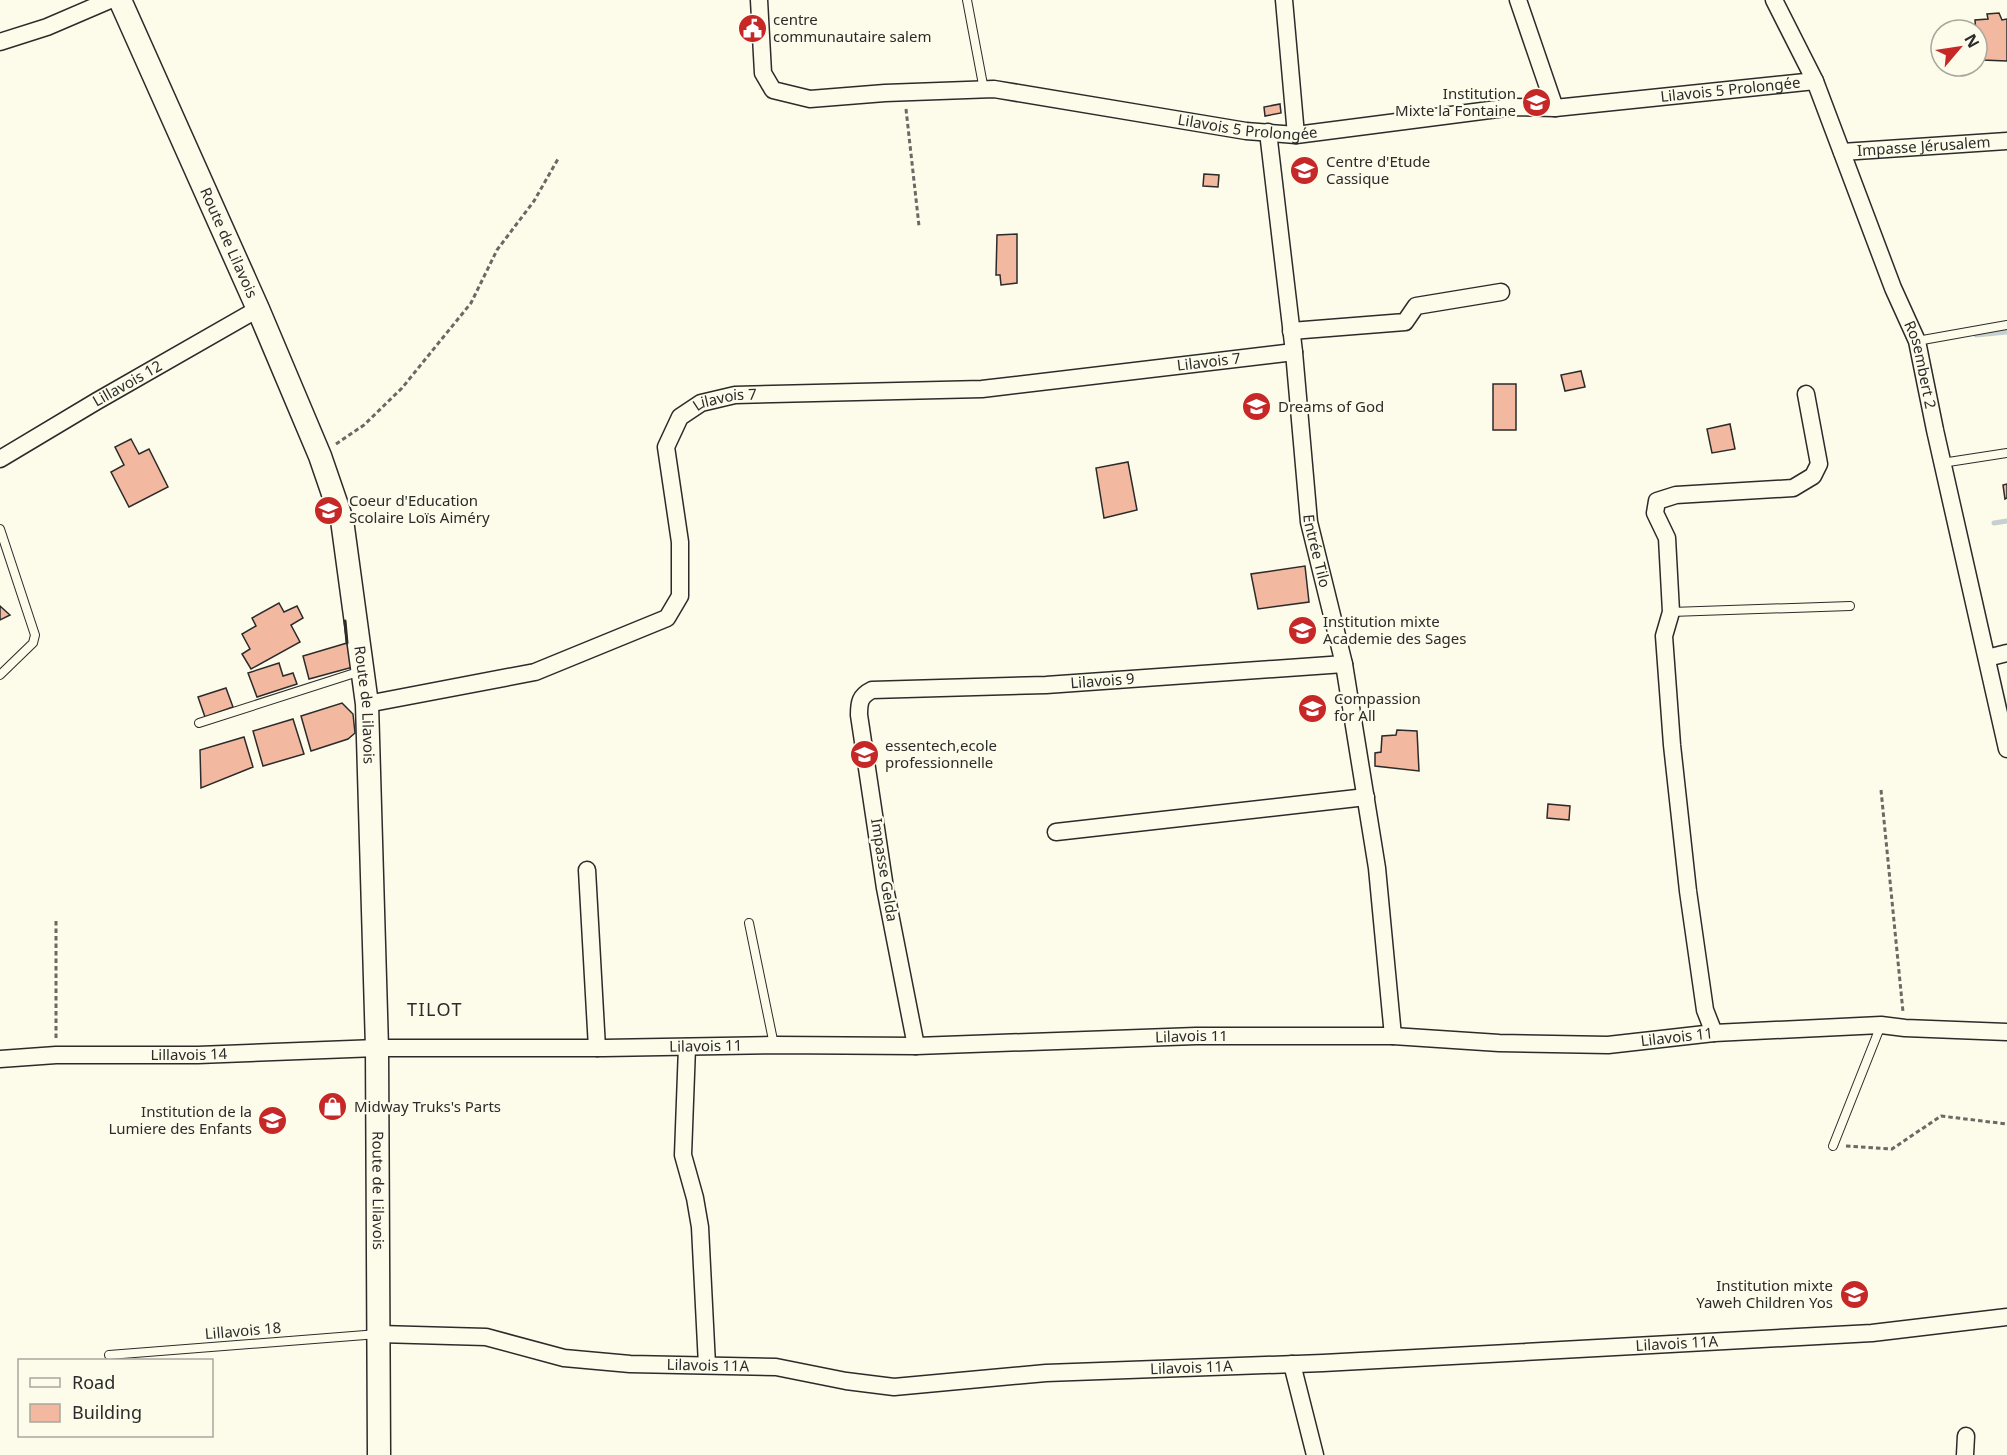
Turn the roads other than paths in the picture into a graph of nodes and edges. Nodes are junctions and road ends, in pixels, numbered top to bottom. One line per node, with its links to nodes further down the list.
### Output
1 (110, 0): 8 (street)
2 (120, 0): 17 (main road, Route de Lilavois)
3 (759, 0): 10 (street, Lilavois 5 Prolongée)
4 (967, 0): 10 (lane)
5 (1284, 0): 13 (street)
6 (1518, 0): 11 (street)
7 (1774, 0): 9 (street, Rosembert 2)
8 (0, 42)
9 (1815, 81): 11 (street, Lilavois 5 Prolongée); 15 (street, Rosembert 2)
10 (984, 90): 12 (street, Lilavois 5 Prolongée)
11 (1555, 108): 13 (street, Lilavois 5 Prolongée)
12 (1268, 132): 13 (street, Lilavois 5 Prolongée); 19 (street, Entrée Tilo)
13 (1296, 135)
14 (2007, 141): 15 (street, Impasse Jérusalem)
15 (1842, 152): 20 (street, Rosembert 2)
16 (1502, 292): 19 (street)
17 (258, 309): 24 (street, Lillavois 12); 32 (main road, Route de Lilavois)
18 (2007, 325): 20 (lane)
19 (1291, 331): 21 (street, Entrée Tilo)
20 (1917, 341): 25 (street, Rosembert 2)
21 (1293, 352): 31 (street, Entrée Tilo); 35 (street, Lilavois 7)
22 (1806, 394): 28 (street)
23 (2007, 453): 25 (lane)
24 (0, 459)
25 (1942, 463): 30 (street, Rosembert 2)
26 (0, 529): 33 (lane)
27 (1850, 606): 28 (lane)
28 (1671, 612): 44 (street)
29 (2007, 653): 30 (street)
30 (1987, 658): 37 (street, Rosembert 2)
31 (1344, 664): 34 (street, Lilavois 9); 38 (street, Entrée Tilo)
32 (363, 670): 35 (main road, Route de Lilavois); 36 (lane)
33 (0, 675)
34 (863, 694): 47 (street, Impasse Gelda)
35 (367, 704): 49 (main road, Route de Lilavois)
36 (199, 723)
37 (2007, 749)
38 (1366, 797): 39 (street); 45 (street, Entrée Tilo)
39 (1056, 832)
40 (586, 870): 50 (street)
41 (749, 923): 46 (lane)
42 (1881, 1025): 43 (street, Lilavois 11); 44 (street, Lilavois 11); 52 (lane)
43 (2007, 1032)
44 (1714, 1033): 45 (street, Lilavois 11)
45 (1392, 1036): 47 (street, Lilavois 11)
46 (774, 1045): 47 (street, Lilavois 11); 48 (street, Lilavois 11)
47 (916, 1046)
48 (687, 1047): 50 (street, Lilavois 11); 57 (street)
49 (377, 1048): 50 (street, Lilavois 11); 51 (street, Lillavois 14); 54 (main road, Route de Lilavois)
50 (597, 1048)
51 (0, 1059)
52 (1833, 1146)
53 (2007, 1317): 56 (street, Lilavois 11A)
54 (379, 1334): 55 (lane, Lillavois 18); 57 (street, Lilavois 11A); 59 (main road, Route de Lilavois)
55 (109, 1355)
56 (1292, 1364): 57 (street, Lilavois 11A); 60 (street)
57 (707, 1365)
58 (1966, 1436): 61 (street)
59 (379, 1455)
60 (1315, 1455)
61 (1965, 1455)

